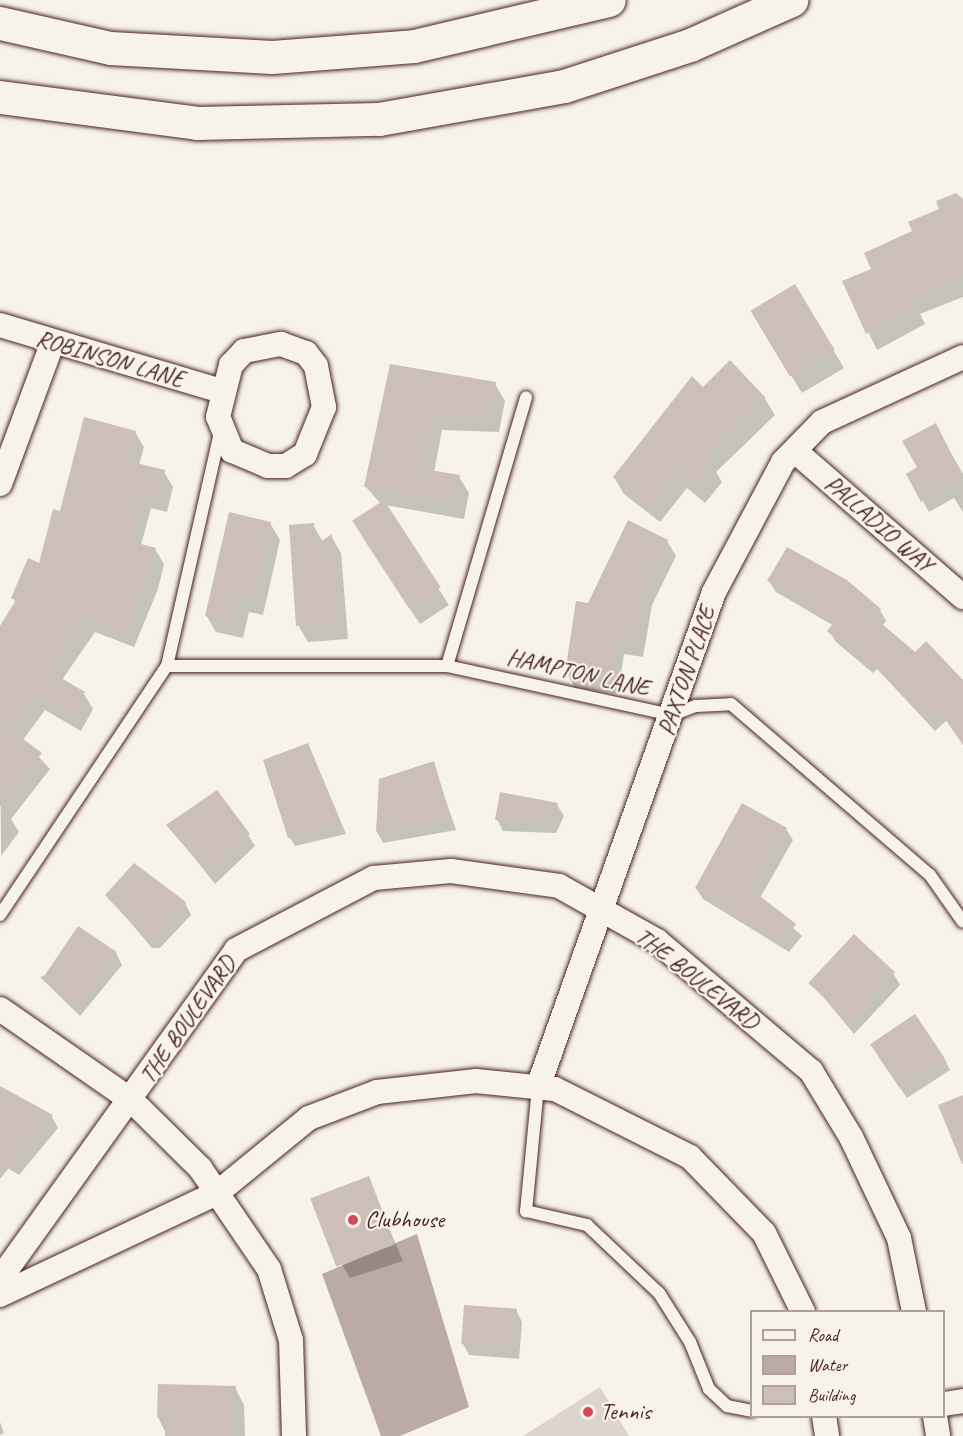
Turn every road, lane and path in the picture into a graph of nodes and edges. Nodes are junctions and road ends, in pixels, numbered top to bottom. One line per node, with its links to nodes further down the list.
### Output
1 (609, 0): 3 (main road)
2 (791, 0): 4 (main road)
3 (0, 23)
4 (0, 97)
5 (0, 325): 6 (street, ROBINSON LANE)
6 (52, 344): 8 (street, ROBINSON LANE); 12 (street)
7 (963, 357): 11 (street, PAXTON PLACE)
8 (221, 392): 10 (street); 10 (street)
9 (526, 397): 15 (lane)
10 (220, 432): 14 (lane)
11 (795, 451): 13 (street, PALLADIO WAY); 16 (street, PAXTON PLACE)
12 (0, 484)
13 (963, 597)
14 (167, 666): 15 (lane, HAMPTON LANE); 18 (lane)
15 (447, 666): 16 (lane, HAMPTON LANE)
16 (672, 715): 17 (street, PAXTON PLACE); 19 (lane, HAMPTON LANE)
17 (604, 912): 21 (street, PAXTON PLACE); 22 (street, THE BOULEVARD); 27 (street, THE BOULEVARD)
18 (0, 915)
19 (963, 922)
20 (0, 1009): 22 (street)
21 (538, 1087): 23 (street); 26 (street); 30 (lane)
22 (131, 1100): 23 (street); 24 (street, THE BOULEVARD)
23 (217, 1193): 25 (street); 33 (street)
24 (0, 1279)
25 (0, 1295)
26 (802, 1310)
27 (914, 1310)
28 (963, 1401): 29 (street)
29 (945, 1404)
30 (750, 1411)
31 (824, 1418): 34 (street)
32 (935, 1418): 35 (street)
33 (294, 1436)
34 (827, 1436)
35 (938, 1436)

